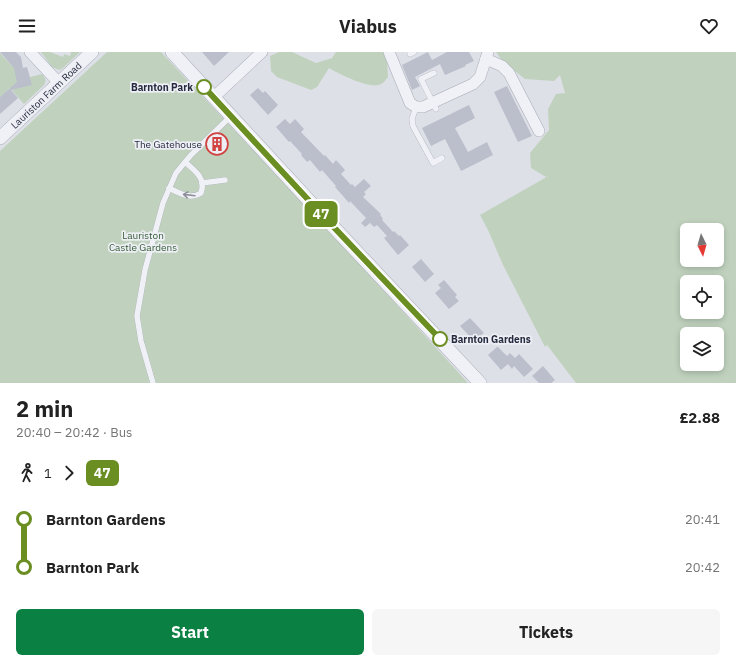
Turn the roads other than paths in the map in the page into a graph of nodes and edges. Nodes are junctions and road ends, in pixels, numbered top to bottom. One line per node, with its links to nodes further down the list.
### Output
1 (30, 52): 10 (street)
2 (92, 52): 10 (street, Lauriston Farm Road)
3 (172, 52): 11 (street)
4 (262, 52): 11 (street)
5 (389, 52): 13 (street)
6 (410, 52): 7 (lane)
7 (414, 52)
8 (487, 56): 12 (street); 15 (street)
9 (434, 73): 12 (lane)
10 (59, 83): 16 (street, Lauriston Farm Road)
11 (214, 98): 14 (street)
12 (434, 105): 13 (street)
13 (416, 107): 17 (lane)
14 (230, 116): 18 (lane); 23 (street)
15 (539, 131)
16 (0, 138)
17 (442, 158)
18 (185, 162): 20 (lane); 21 (lane)
19 (226, 180): 20 (lane)
20 (202, 183): 21 (lane, one-way to 21)
21 (169, 188): 22 (lane)
22 (152, 382)
23 (480, 383)

